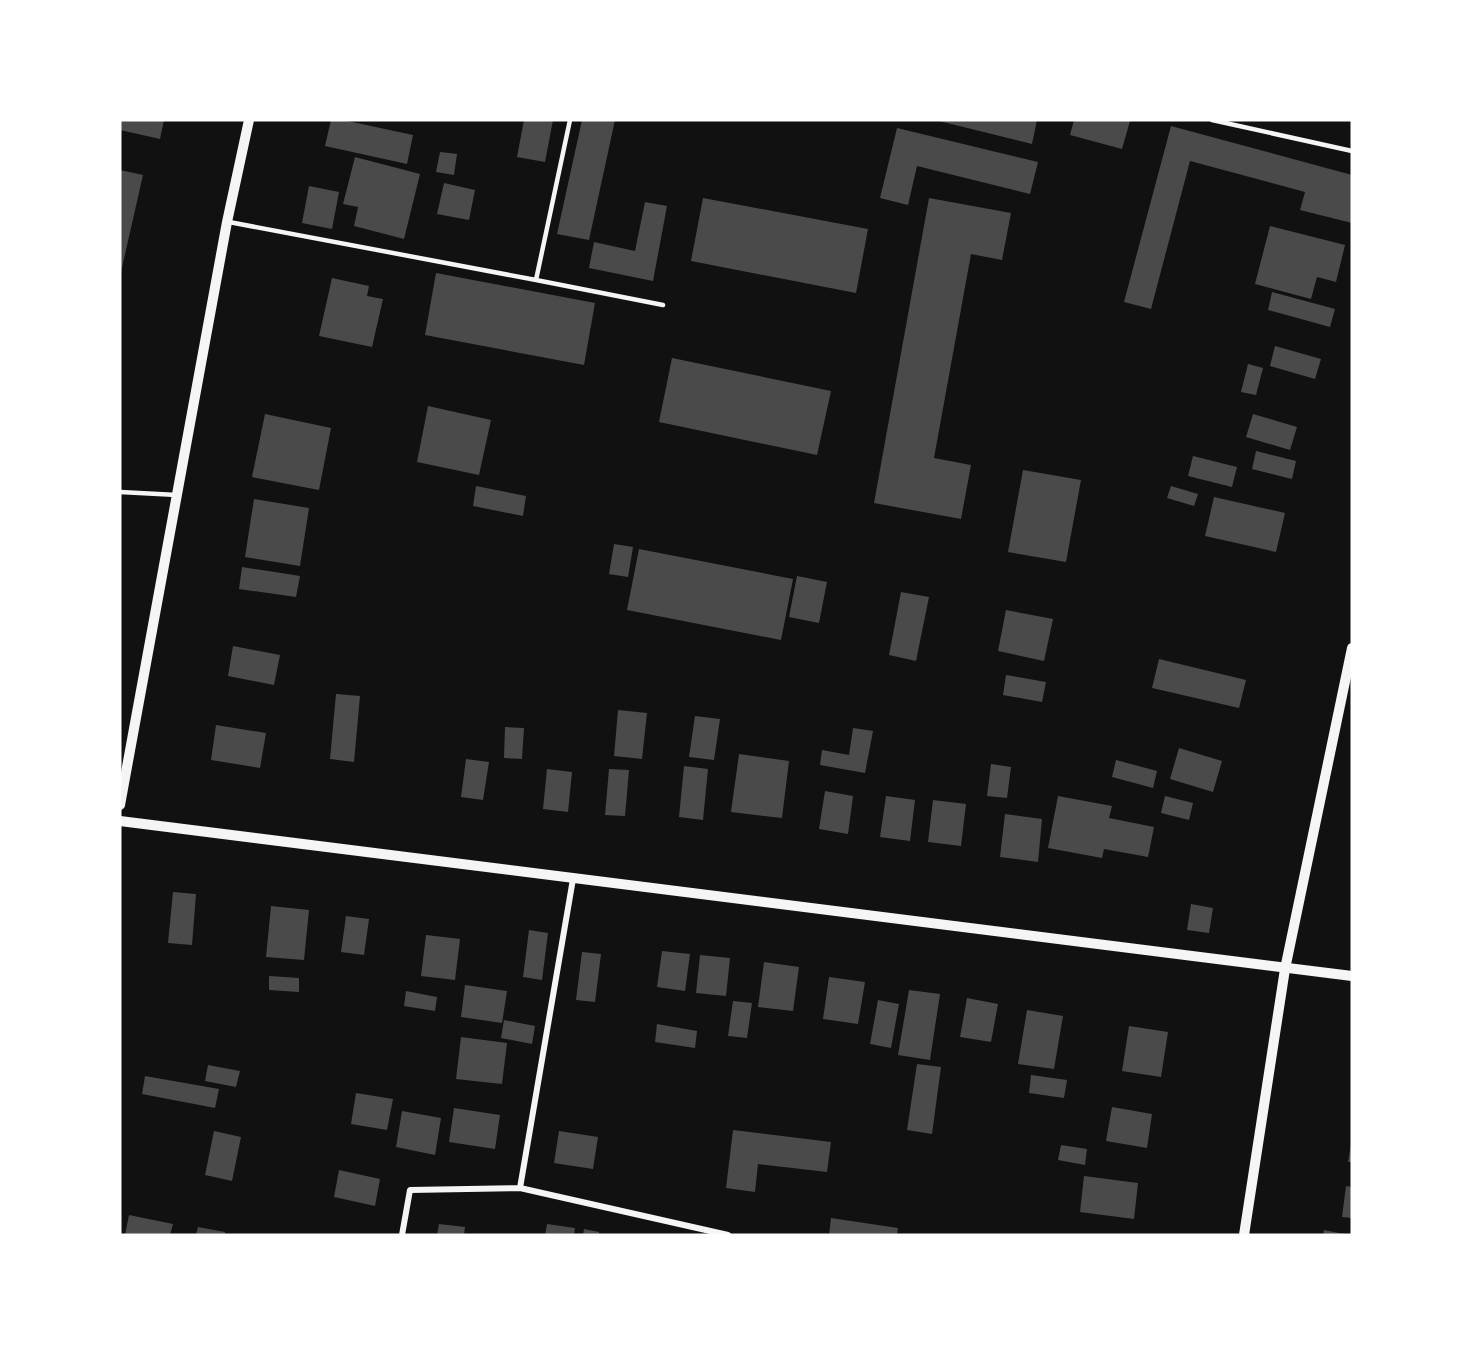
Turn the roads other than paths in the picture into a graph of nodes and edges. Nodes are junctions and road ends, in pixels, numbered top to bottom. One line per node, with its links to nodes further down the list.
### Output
1 (249, 120): 5 (street)
2 (570, 120): 6 (lane)
3 (1212, 120): 4 (lane)
4 (1352, 151)
5 (227, 222): 6 (lane); 9 (street)
6 (536, 280): 7 (lane)
7 (663, 305)
8 (120, 492): 9 (lane)
9 (177, 495): 11 (street)
10 (1352, 648): 15 (street)
11 (125, 750): 12 (street)
12 (120, 805)
13 (120, 821): 14 (street)
14 (573, 879): 15 (street); 17 (street)
15 (1285, 969): 16 (street); 20 (street)
16 (1352, 976)
17 (520, 1188): 18 (street); 19 (street)
18 (402, 1235)
19 (728, 1235)
20 (1244, 1235)

